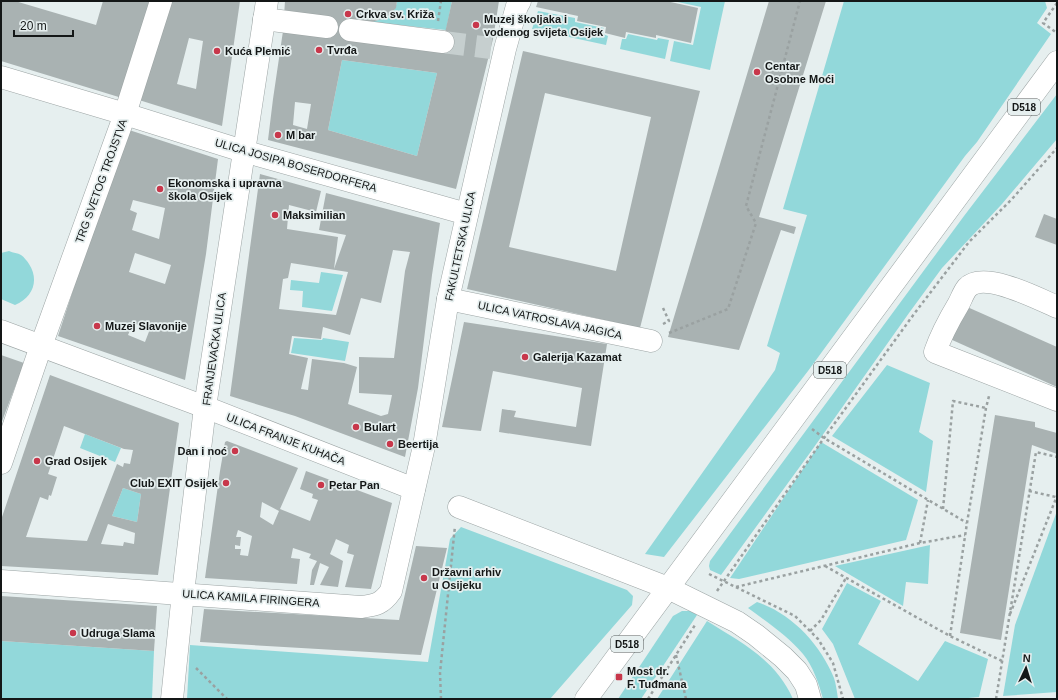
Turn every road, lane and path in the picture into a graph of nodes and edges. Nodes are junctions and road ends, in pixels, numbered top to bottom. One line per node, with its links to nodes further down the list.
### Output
1 (161, 1): 14 (street)
2 (441, 1): 7 (path)
3 (800, 1): 23 (path)
4 (518, 3): 17 (street, FAKULTETSKA ULICA)
5 (1057, 3): 10 (path)
6 (265, 10): 8 (street); 16 (street, FRANJEVAČKA ULICA)
7 (439, 17)
8 (327, 27)
9 (350, 30): 11 (street)
10 (1057, 33)
11 (443, 42)
12 (1057, 62): 48 (street, D518)
13 (1, 77): 14 (street, TRG SVETOG TROJSTVA)
14 (125, 114): 16 (street, ULICA JOSIPA BOSERDORFERA); 24 (street, TRG SVETOG TROJSTVA)
15 (1057, 148): 30 (path)
16 (243, 151): 17 (street, ULICA JOSIPA BOSERDORFERA); 27 (street, FRANJEVAČKA ULICA)
17 (467, 214): 18 (street, FAKULTETSKA ULICA)
18 (448, 299): 23 (street, ULICA VATROSLAVA JAGIĆA); 33 (street, FAKULTETSKA ULICA)
19 (1057, 307): 25 (street)
20 (663, 308): 21 (path)
21 (669, 321)
22 (1, 331): 24 (street, ULICA FRANJE KUHAČA)
23 (651, 341)
24 (41, 346): 27 (street, ULICA FRANJE KUHAČA); 32 (street, TRG SVETOG TROJSTVA)
25 (995, 376): 26 (street); 28 (path)
26 (1057, 400)
27 (205, 407): 33 (street, ULICA FRANJE KUHAČA); 49 (street, FRANJEVAČKA ULICA)
28 (986, 408): 37 (path); 39 (path)
29 (806, 426): 30 (path)
30 (824, 438): 36 (path); 46 (path)
31 (1057, 457): 34 (path)
32 (1, 463)
33 (414, 489): 49 (street, ULICA KAMILA FIRINGERA)
34 (1030, 491): 35 (path); 51 (path)
35 (1057, 496): 51 (path)
36 (928, 500): 37 (path); 41 (path)
37 (943, 509): 39 (path)
38 (457, 514): 48 (street); 59 (path)
39 (967, 523): 40 (path)
40 (965, 535): 41 (path); 53 (path)
41 (920, 543): 42 (path)
42 (824, 566): 44 (path); 47 (path)
43 (709, 574): 46 (path)
44 (846, 578): 52 (path); 53 (path)
45 (1, 581): 49 (street, ULICA KAMILA FIRINGERA)
46 (724, 581): 47 (path); 50 (path)
47 (736, 587): 52 (path)
48 (668, 588): 50 (street); 60 (street, D518)
49 (183, 593): 57 (street, FRANJEVAČKA ULICA)
50 (707, 606): 54 (path); 63 (street)
51 (1008, 620): 55 (path)
52 (810, 631): 64 (path)
53 (950, 636): 55 (path)
54 (676, 655): 61 (path); 62 (path)
55 (1002, 661): 65 (path)
56 (192, 665): 58 (path)
57 (172, 699)
58 (227, 699)
59 (442, 699)
60 (586, 699)
61 (648, 699)
62 (686, 699)
63 (810, 699)
64 (843, 699)
65 (996, 699)

